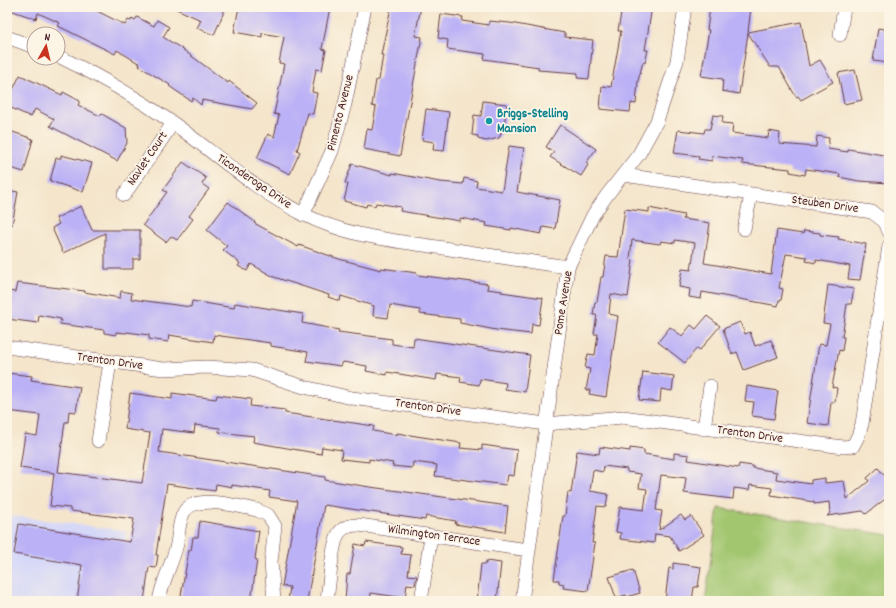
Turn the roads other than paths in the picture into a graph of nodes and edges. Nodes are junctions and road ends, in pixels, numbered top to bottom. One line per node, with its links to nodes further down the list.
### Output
1 (365, 7): 12 (street, Pimento Avenue)
2 (685, 7): 9 (street, Pome Avenue)
3 (844, 7): 4 (street)
4 (840, 34)
5 (8, 39): 6 (street)
6 (26, 44)
7 (66, 60): 8 (street, Ticonderoga Drive)
8 (173, 123): 10 (street, Navlet Court); 12 (street, Ticonderoga Drive)
9 (624, 175): 11 (street, Steuben Drive); 16 (street, Pome Avenue)
10 (124, 195)
11 (751, 195): 13 (street); 14 (street, Steuben Drive)
12 (303, 215): 16 (street, Ticonderoga Drive)
13 (744, 229)
14 (889, 232)
15 (889, 246): 21 (street, Trenton Drive)
16 (568, 267): 20 (street, Pome Avenue)
17 (7, 347): 18 (street, Trenton Drive)
18 (110, 362): 20 (street, Trenton Drive); 22 (street)
19 (710, 386): 21 (street)
20 (546, 424): 21 (street, Trenton Drive); 24 (street, Pome Avenue)
21 (704, 429)
22 (98, 441)
23 (431, 536): 24 (street, Wilmington Terrace); 27 (street, Wilmington Terrace); 28 (street)
24 (528, 550): 29 (street, Pome Avenue)
25 (159, 601): 26 (street)
26 (274, 601)
27 (327, 601)
28 (421, 601)
29 (522, 601)

